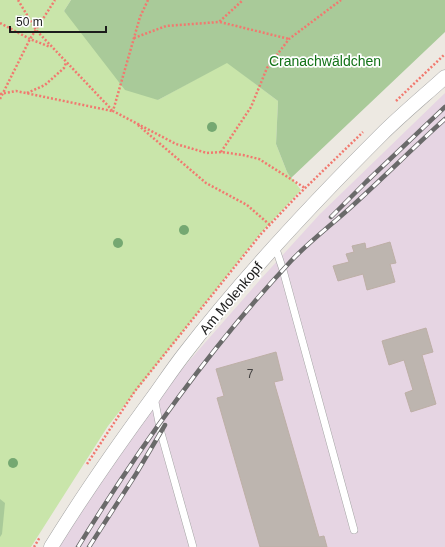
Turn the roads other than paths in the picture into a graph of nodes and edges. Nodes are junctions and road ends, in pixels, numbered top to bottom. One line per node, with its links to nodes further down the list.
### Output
1 (445, 77): 2 (street, Am Molenkopf)
2 (275, 246): 3 (street, Am Molenkopf); 4 (lane)
3 (154, 396): 5 (street, Am Molenkopf); 6 (lane)
4 (354, 530)
5 (51, 547)
6 (192, 547)

